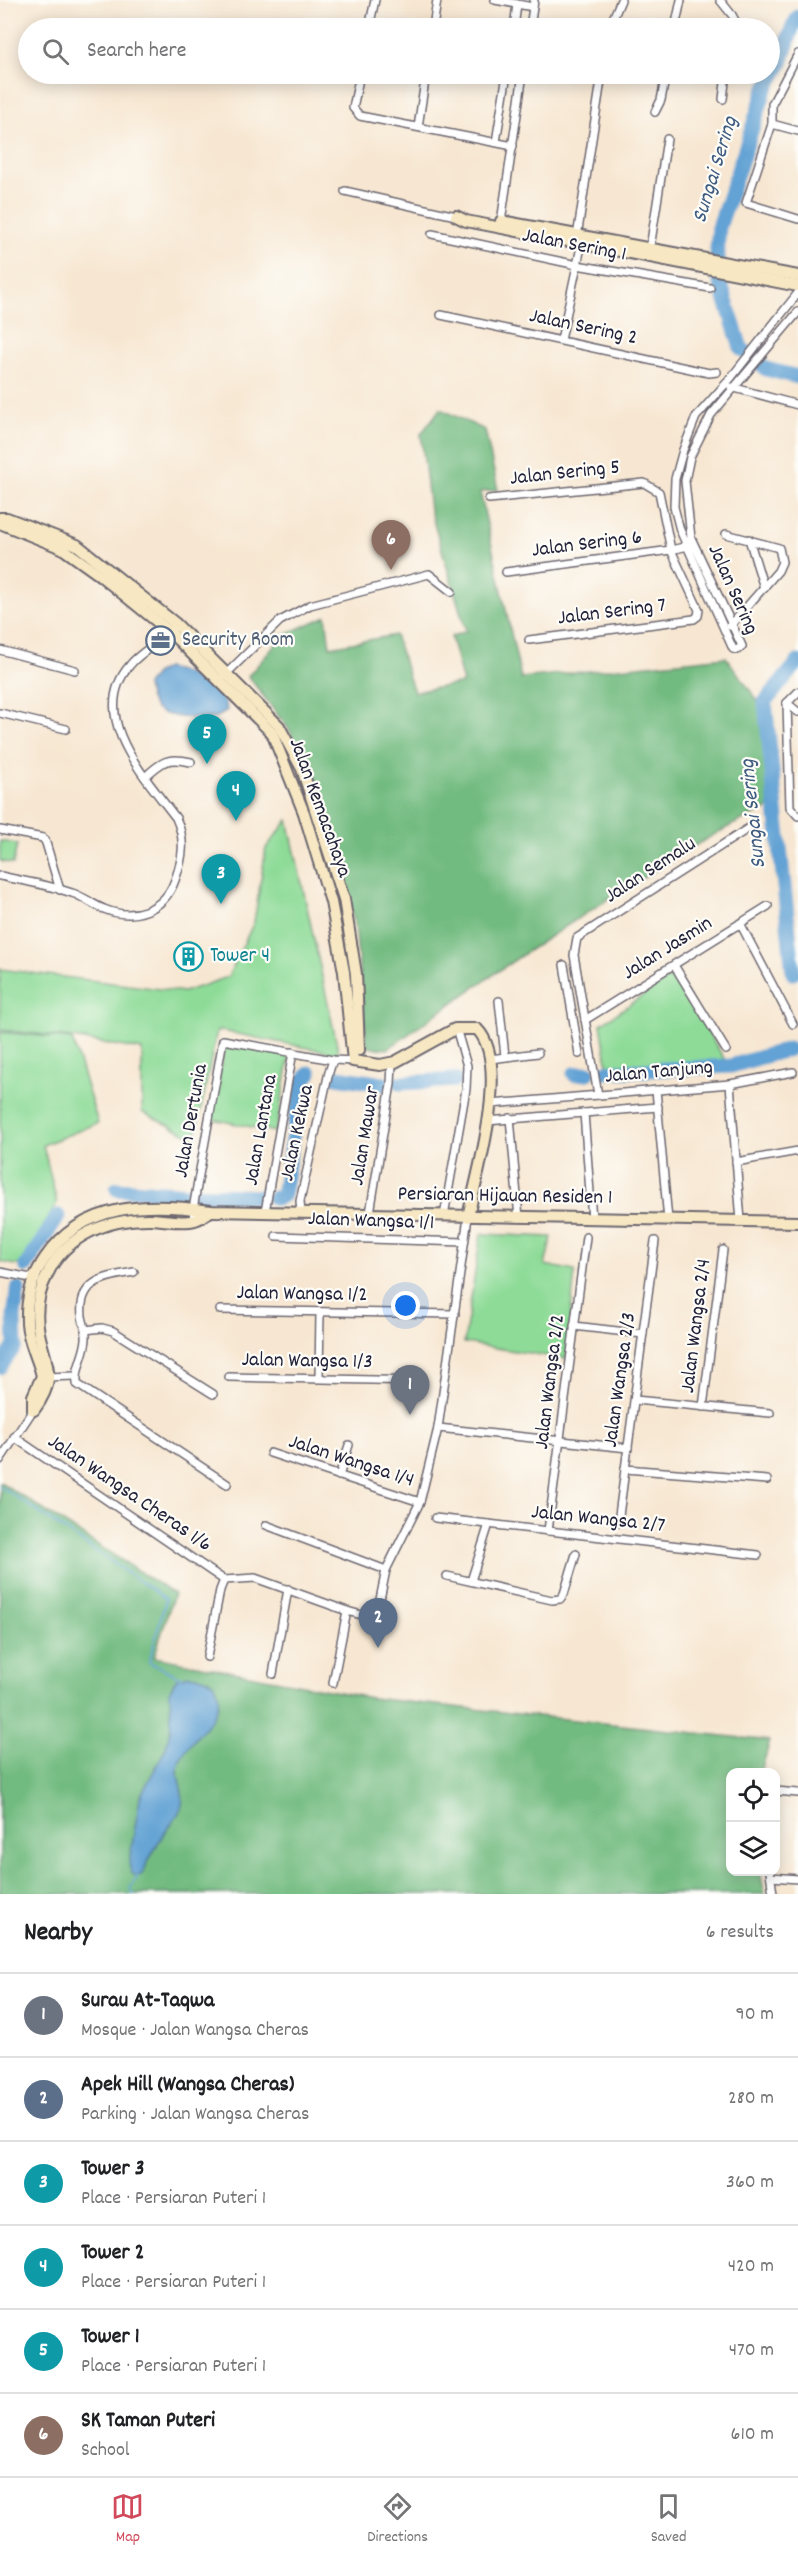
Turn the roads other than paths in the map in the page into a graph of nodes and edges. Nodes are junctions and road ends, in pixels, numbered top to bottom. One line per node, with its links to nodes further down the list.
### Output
1 (375, 0): 9 (street)
2 (437, 0): 10 (street)
3 (495, 0): 7 (street)
4 (621, 0): 12 (street)
5 (681, 0): 13 (street)
6 (720, 0): 14 (street)
7 (517, 4): 8 (street); 11 (street)
8 (534, 4)
9 (371, 18)
10 (434, 18)
11 (515, 18)
12 (613, 18)
13 (677, 18)
14 (734, 18)
15 (798, 54): 25 (street)
16 (358, 84): 26 (street)
17 (424, 84): 26 (street)
18 (505, 84): 29 (street)
19 (522, 84): 30 (street)
20 (602, 84): 36 (street)
21 (664, 84): 24 (street)
22 (725, 84): 23 (street)
23 (723, 99)
24 (655, 112)
25 (772, 124): 27 (street); 33 (street)
26 (418, 127): 29 (street)
27 (798, 131)
28 (667, 139): 37 (street)
29 (496, 142): 30 (street)
30 (513, 146): 34 (street)
31 (345, 191): 32 (street)
32 (456, 216): 34 (street)
33 (798, 219)
34 (501, 224): 36 (street)
35 (432, 234): 39 (street, Jalan Sering 1)
36 (579, 239): 37 (street); 38 (street); 39 (street)
37 (650, 248): 38 (street)
38 (699, 263): 40 (street)
39 (577, 265): 43 (street, Jalan Sering 1); 47 (street)
40 (727, 268): 41 (street); 42 (street)
41 (798, 276)
42 (798, 286)
43 (710, 288)
44 (798, 293): 49 (street, Jalan Sering)
45 (798, 312): 50 (street, Jalan Sering)
46 (441, 315): 47 (street, Jalan Sering 2)
47 (561, 340): 48 (street, Jalan Sering 2)
48 (717, 372)
49 (728, 381): 50 (street); 56 (street, Jalan Sering)
50 (736, 387): 51 (street); 56 (street, Jalan Sering)
51 (798, 405)
52 (489, 498): 57 (street, Jalan Sering 5)
53 (2, 524): 62 (street, Jalan Kemacahaya)
54 (726, 534): 55 (street)
55 (749, 539): 59 (street); 59 (street)
56 (690, 545): 57 (street, Jalan Sering 6); 61 (street, Jalan Sering); 63 (street, Jalan Sering)
57 (671, 550): 58 (street, Jalan Sering 6); 64 (street, Jalan Sering 7)
58 (506, 572)
59 (764, 588): 61 (street)
60 (452, 591): 67 (street)
61 (734, 624): 63 (street); 63 (street, Jalan Sering)
62 (173, 628): 67 (street, Jalan Kemacahaya); 74 (street)
63 (725, 628)
64 (529, 640)
65 (0, 650): 66 (street)
66 (75, 670)
67 (223, 676): 95 (street, Jalan Kemacahaya); 95 (street, Jalan Kemacahaya)
68 (798, 693): 69 (street)
69 (788, 704): 70 (street); 75 (street)
70 (798, 712)
71 (0, 713): 72 (street)
72 (66, 729)
73 (191, 762): 74 (street)
74 (145, 777): 79 (street)
75 (798, 816)
76 (752, 826): 85 (street, Jalan Semalu)
77 (0, 830): 79 (street)
78 (0, 876): 79 (street)
79 (60, 890)
80 (768, 906): 81 (street, Jalan Jasmin)
81 (740, 924): 83 (street, Jalan Jasmin); 86 (street)
82 (564, 965): 91 (street)
83 (674, 965): 85 (street, Jalan Jasmin); 88 (street)
84 (499, 1001): 92 (street)
85 (585, 1020): 100 (street)
86 (792, 1024)
87 (456, 1028): 93 (street); 96 (street); 113 (street)
88 (726, 1050)
89 (293, 1053): 94 (street); 108 (street, Jalan Lantana); 111 (street, Jalan Dertunia)
90 (538, 1053): 92 (street)
91 (579, 1054)
92 (505, 1056): 93 (street)
93 (490, 1059): 101 (street)
94 (333, 1060): 95 (street); 109 (street, Jalan Kekwa)
95 (356, 1062): 96 (street)
96 (392, 1063): 110 (street, Jalan Mawar)
97 (793, 1072): 98 (street)
98 (730, 1084): 99 (street, Jalan Tanjung); 107 (street, Jalan Tanjung)
99 (656, 1090): 100 (street, Jalan Tanjung); 102 (street)
100 (598, 1095): 101 (street, Jalan Tanjung)
101 (491, 1104): 105 (street)
102 (658, 1107): 103 (street); 117 (street)
103 (584, 1113): 104 (street); 116 (street)
104 (510, 1118): 105 (street); 115 (street)
105 (487, 1121): 114 (street)
106 (798, 1150): 107 (street)
107 (736, 1162): 118 (street, Jalan Tanjung)
108 (265, 1212): 109 (street, Persiaran Hijauan Residen 1); 111 (street, Persiaran Hijauan Residen 1)
109 (301, 1213): 110 (street, Persiaran Hijauan Residen 1)
110 (370, 1213): 113 (street, Persiaran Hijauan Residen 1)
111 (194, 1214): 112 (street, Persiaran Hijauan Residen 1)
112 (115, 1216): 127 (street, Persiaran Hijauan Residen 1); 128 (street, Persiaran Hijauan Residen 1)
113 (444, 1216): 114 (street, Persiaran Hijauan Residen 1)
114 (468, 1216): 115 (street, Persiaran Hijauan Residen 1); 123 (street)
115 (519, 1218): 116 (street, Persiaran Hijauan Residen 1)
116 (592, 1219): 117 (street, Persiaran Hijauan Residen 1)
117 (668, 1220): 118 (street, Persiaran Hijauan Residen 1)
118 (741, 1221): 119 (street, Persiaran Hijauan Residen 1)
119 (798, 1222)
120 (276, 1236): 123 (street, Jalan Wangsa 1/1)
121 (586, 1237): 132 (street, Jalan Wangsa 2/2)
122 (656, 1241): 134 (street, Jalan Wangsa 2/3)
123 (464, 1242): 131 (street)
124 (723, 1250): 142 (street, Jalan Wangsa 2/4)
125 (0, 1272): 127 (street)
126 (134, 1272): 133 (street)
127 (33, 1278): 128 (street); 136 (street, Persiaran Hijauan Residen 1)
128 (44, 1280): 136 (street, Persiaran Hijauan Residen 1)
129 (220, 1310): 130 (street, Jalan Wangsa 1/2)
130 (320, 1312): 131 (street, Jalan Wangsa 1/2); 138 (street)
131 (455, 1314): 145 (street)
132 (574, 1326): 134 (street); 147 (street, Jalan Wangsa 2/2)
133 (85, 1330): 135 (street); 140 (street)
134 (643, 1334): 141 (street, Jalan Wangsa 2/3)
135 (76, 1376): 136 (street); 155 (street)
136 (45, 1377): 143 (street)
137 (229, 1377): 138 (street, Jalan Wangsa 1/3)
138 (319, 1378): 139 (street, Jalan Wangsa 1/3)
139 (421, 1381)
140 (213, 1394)
141 (634, 1400): 142 (street); 149 (street, Jalan Wangsa 2/3)
142 (703, 1407): 144 (street)
143 (33, 1410): 146 (street)
144 (770, 1413)
145 (438, 1428): 147 (street); 156 (street)
146 (14, 1437): 151 (street); 166 (street, Jalan Wangsa Cheras 1/6)
147 (560, 1441): 149 (street); 161 (street, Jalan Wangsa 2/2)
148 (349, 1445): 153 (street)
149 (628, 1448): 152 (street, Jalan Wangsa 2/3)
150 (270, 1453): 153 (street, Jalan Wangsa 1/4)
151 (0, 1460)
152 (626, 1469): 154 (street); 158 (street, Jalan Wangsa 2/3)
153 (339, 1476): 156 (street, Jalan Wangsa 1/4)
154 (767, 1480)
155 (227, 1484)
156 (420, 1502): 164 (street)
157 (435, 1518): 159 (street, Jalan Wangsa 2/7)
158 (618, 1523)
159 (489, 1524): 161 (street, Jalan Wangsa 2/7); 167 (street)
160 (266, 1525): 164 (street)
161 (548, 1531): 163 (street, Jalan Wangsa 2/7)
162 (576, 1554): 167 (street)
163 (758, 1554)
164 (386, 1570): 169 (street)
165 (447, 1576): 167 (street)
166 (225, 1580): 168 (street); 170 (street)
167 (471, 1581)
168 (288, 1589): 169 (street); 171 (street)
169 (347, 1611): 172 (street)
170 (207, 1657)
171 (273, 1674)
172 (333, 1683)
173 (780, 1791): 174 (street)
174 (798, 1793)
175 (770, 1876): 178 (street)
176 (780, 1876): 177 (street)
177 (798, 1879)
178 (773, 1894)

